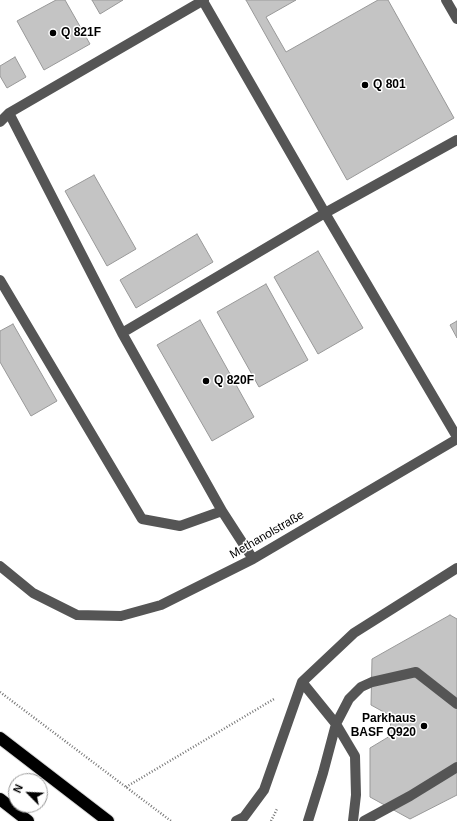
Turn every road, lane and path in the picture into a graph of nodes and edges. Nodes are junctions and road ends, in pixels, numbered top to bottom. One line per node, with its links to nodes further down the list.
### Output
1 (203, 0): 4 (street); 7 (street)
2 (446, 0): 3 (street)
3 (457, 19)
4 (9, 113): 5 (street); 9 (street)
5 (0, 122)
6 (457, 140): 7 (street)
7 (325, 213): 9 (street); 10 (street)
8 (0, 280): 11 (street)
9 (122, 333): 11 (street)
10 (457, 438): 12 (street, Methanolstraße)
11 (222, 511): 12 (street)
12 (253, 559): 13 (street, Methanolstraße)
13 (0, 566)
14 (457, 568): 15 (street)
15 (302, 682): 18 (street); 21 (path); 26 (street)
16 (0, 692): 21 (path)
17 (457, 704): 18 (street)
18 (336, 724): 27 (street); 28 (street)
19 (0, 738): 24 (highway)
20 (457, 767): 29 (street)
21 (126, 787): 25 (path)
22 (0, 799): 23 (highway)
23 (28, 821)
24 (108, 821)
25 (171, 821)
26 (236, 821)
27 (308, 821)
28 (353, 821)
29 (364, 821)

